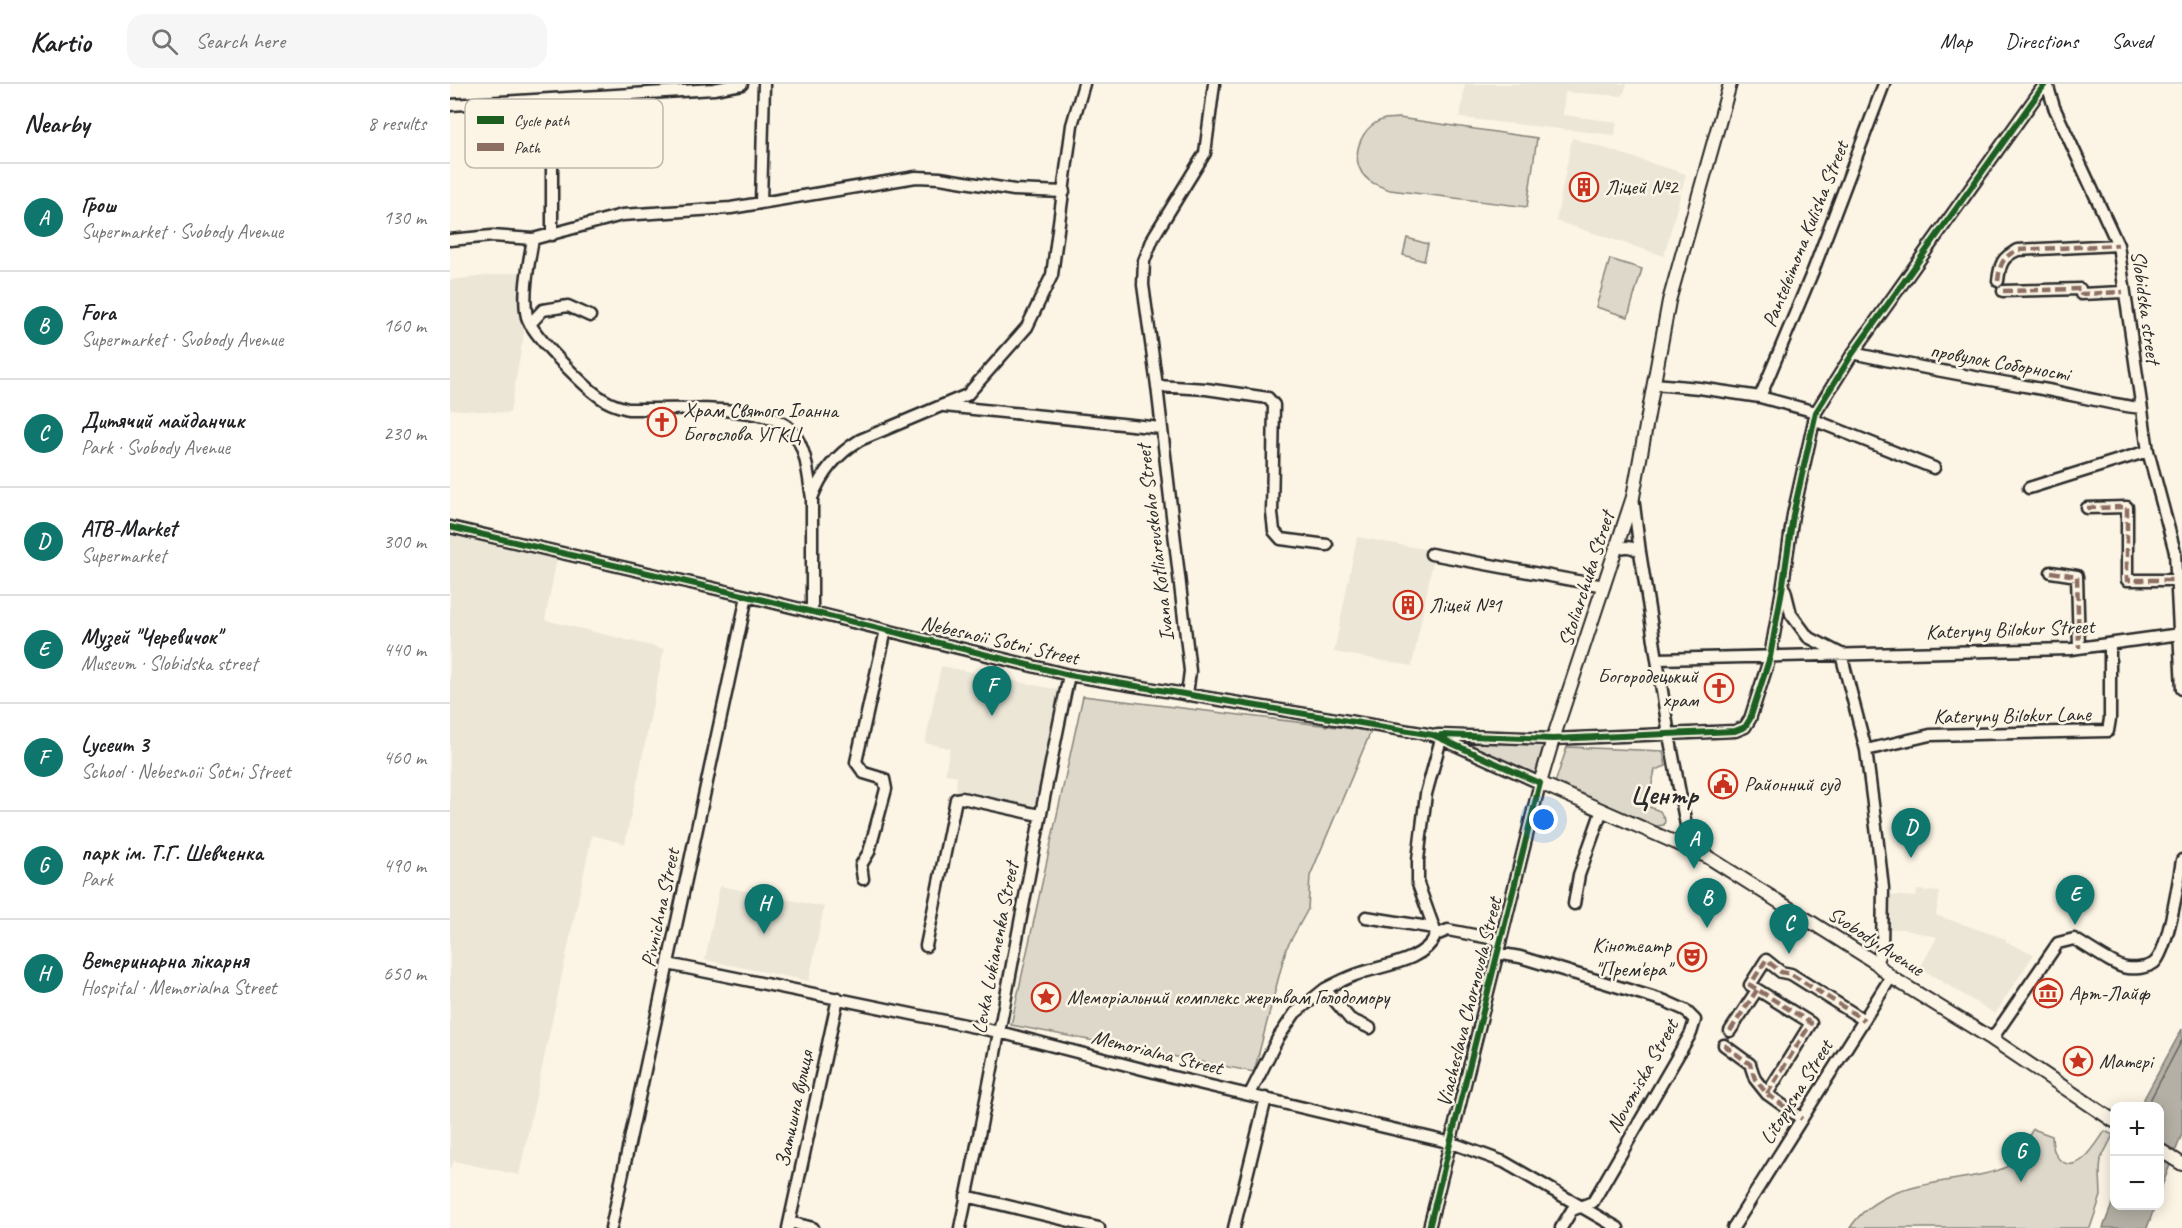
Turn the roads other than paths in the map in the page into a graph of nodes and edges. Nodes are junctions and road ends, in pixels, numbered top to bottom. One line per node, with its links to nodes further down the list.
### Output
1 (742, 84): 8 (street)
2 (764, 84): 13 (street)
3 (1084, 84): 12 (street)
4 (1214, 84): 23 (street, Ivana Kotliarevskoho Street)
5 (1730, 84): 22 (main road, Stoliarchuka Street)
6 (1884, 84): 24 (street, Panteleimona Kulisha Street)
7 (2046, 84): 17 (street, Slobidska street); 21 (street)
8 (566, 99)
9 (465, 104): 10 (street)
10 (450, 105)
11 (552, 168): 14 (street)
12 (1064, 192): 13 (street); 25 (street)
13 (761, 203): 14 (street)
14 (552, 235): 15 (street)
15 (533, 239): 16 (street); 20 (street)
16 (450, 240)
17 (2118, 245): 18 (street, Slobidska street); 18 (street)
18 (2123, 292): 26 (street, Slobidska street)
19 (590, 316): 20 (street)
20 (530, 324): 33 (street)
21 (1852, 353): 26 (street, провулок Соборності); 27 (street)
22 (1654, 384): 24 (street); 32 (main road, Stoliarchuka Street)
23 (1157, 386): 28 (street, Ivana Kotliarevskoho Street); 36 (street)
24 (1760, 397): 27 (street)
25 (941, 406): 28 (street); 33 (street)
26 (2141, 408): 29 (street, Slobidska street)
27 (1815, 416): 30 (street); 43 (street)
28 (1161, 428): 56 (street, Ivana Kotliarevskoho Street)
29 (2148, 451): 31 (street); 37 (street, Slobidska street)
30 (1934, 468)
31 (2029, 488)
32 (1634, 497): 38 (main road, Stoliarchuka Street); 39 (street)
33 (812, 498): 46 (street)
34 (2087, 508): 42 (street)
35 (450, 527): 45 (street, Nebesnoii Sotni Street)
36 (1327, 545)
37 (2179, 548): 42 (street, Slobidska street)
38 (1616, 549): 39 (street); 44 (main road, Stoliarchuka Street)
39 (1640, 552): 53 (street)
40 (1431, 554): 44 (street)
41 (2051, 572): 50 (street)
42 (2176, 580): 48 (street, Slobidska street)
43 (1783, 584): 51 (street); 52 (street)
44 (1604, 586): 59 (main road, Stoliarchuka Street)
45 (747, 596): 46 (street, Nebesnoii Sotni Street); 74 (street, Pivnichna Street)
46 (812, 612): 47 (street, Nebesnoii Sotni Street)
47 (886, 630): 54 (street, Nebesnoii Sotni Street); 66 (street)
48 (2180, 634): 49 (street, Kateryny Bilokur Street); 55 (street, Slobidska street)
49 (2110, 644): 50 (street, Kateryny Bilokur Street); 60 (street, Kateryny Bilokur Lane)
50 (2079, 648): 51 (street, Kateryny Bilokur Street)
51 (1841, 654): 52 (street, Kateryny Bilokur Street); 60 (street)
52 (1770, 657): 53 (street, Kateryny Bilokur Street); 57 (street)
53 (1658, 659): 57 (street)
54 (1069, 675): 56 (street, Nebesnoii Sotni Street); 63 (street, Levka Lukianenka Street)
55 (2182, 689)
56 (1187, 695): 58 (street, Nebesnoii Sotni Street)
57 (1669, 735): 59 (street); 64 (street)
58 (1437, 737): 59 (street); 61 (street, Nebesnoii Sotni Street); 69 (street)
59 (1553, 739): 61 (main road, Stoliarchuka Street)
60 (1866, 750): 73 (street)
61 (1540, 783): 62 (main road, Svobody Avenue); 70 (street, Viacheslava Chornovola Street)
62 (1602, 810): 64 (main road, Svobody Avenue); 67 (street)
63 (1039, 815): 71 (street); 82 (street, Levka Lukianenka Street)
64 (1684, 845): 73 (main road, Svobody Avenue)
65 (2182, 860): 83 (street)
66 (863, 879)
67 (1574, 904)
68 (1365, 917): 69 (street)
69 (1435, 931): 70 (street); 76 (street)
70 (1500, 940): 72 (street, Viacheslava Chornovola Street)
71 (926, 946)
72 (1497, 952): 90 (street, Viacheslava Chornovola Street); 94 (street, Novomiska Street)
73 (1876, 963): 75 (main road, Svobody Avenue)
74 (668, 964): 78 (street, Memorialna Street); 96 (street, Pivnichna Street)
75 (1892, 977): 79 (street, Litopysna Street); 83 (main road, Svobody Avenue)
76 (1325, 989): 80 (street); 85 (street)
77 (1757, 990): 79 (street); 81 (street); 86 (street)
78 (838, 998): 82 (street, Memorialna Street); 95 (street, Затишна вулиця)
79 (1864, 1020): 89 (street, Litopysna Street)
80 (1370, 1028)
81 (1730, 1031)
82 (999, 1032): 85 (street, Memorialna Street); 93 (street, Levka Lukianenka Street)
83 (1992, 1039): 88 (main road, Svobody Avenue)
84 (1724, 1045): 86 (street)
85 (1250, 1094): 87 (street, Memorialna Street)
86 (1767, 1094): 89 (street)
87 (1266, 1098): 90 (street, Memorialna Street); 100 (street)
88 (2110, 1118)
89 (1802, 1119): 104 (street, Litopysna Street)
90 (1452, 1143): 94 (street, Memorialna Street); 101 (street, Viacheslava Chornovola Street)
91 (2164, 1153): 92 (main road)
92 (2182, 1164)
93 (966, 1196): 98 (street, Levka Lukianenka Street); 99 (street)
94 (1582, 1207): 102 (street, Novomiska Street); 103 (street, Memorialna Street)
95 (789, 1225): 97 (street)
96 (611, 1228)
97 (813, 1228)
98 (960, 1228)
99 (1099, 1228)
100 (1234, 1228)
101 (1429, 1228)
102 (1561, 1228)
103 (1618, 1228)
104 (1733, 1228)

